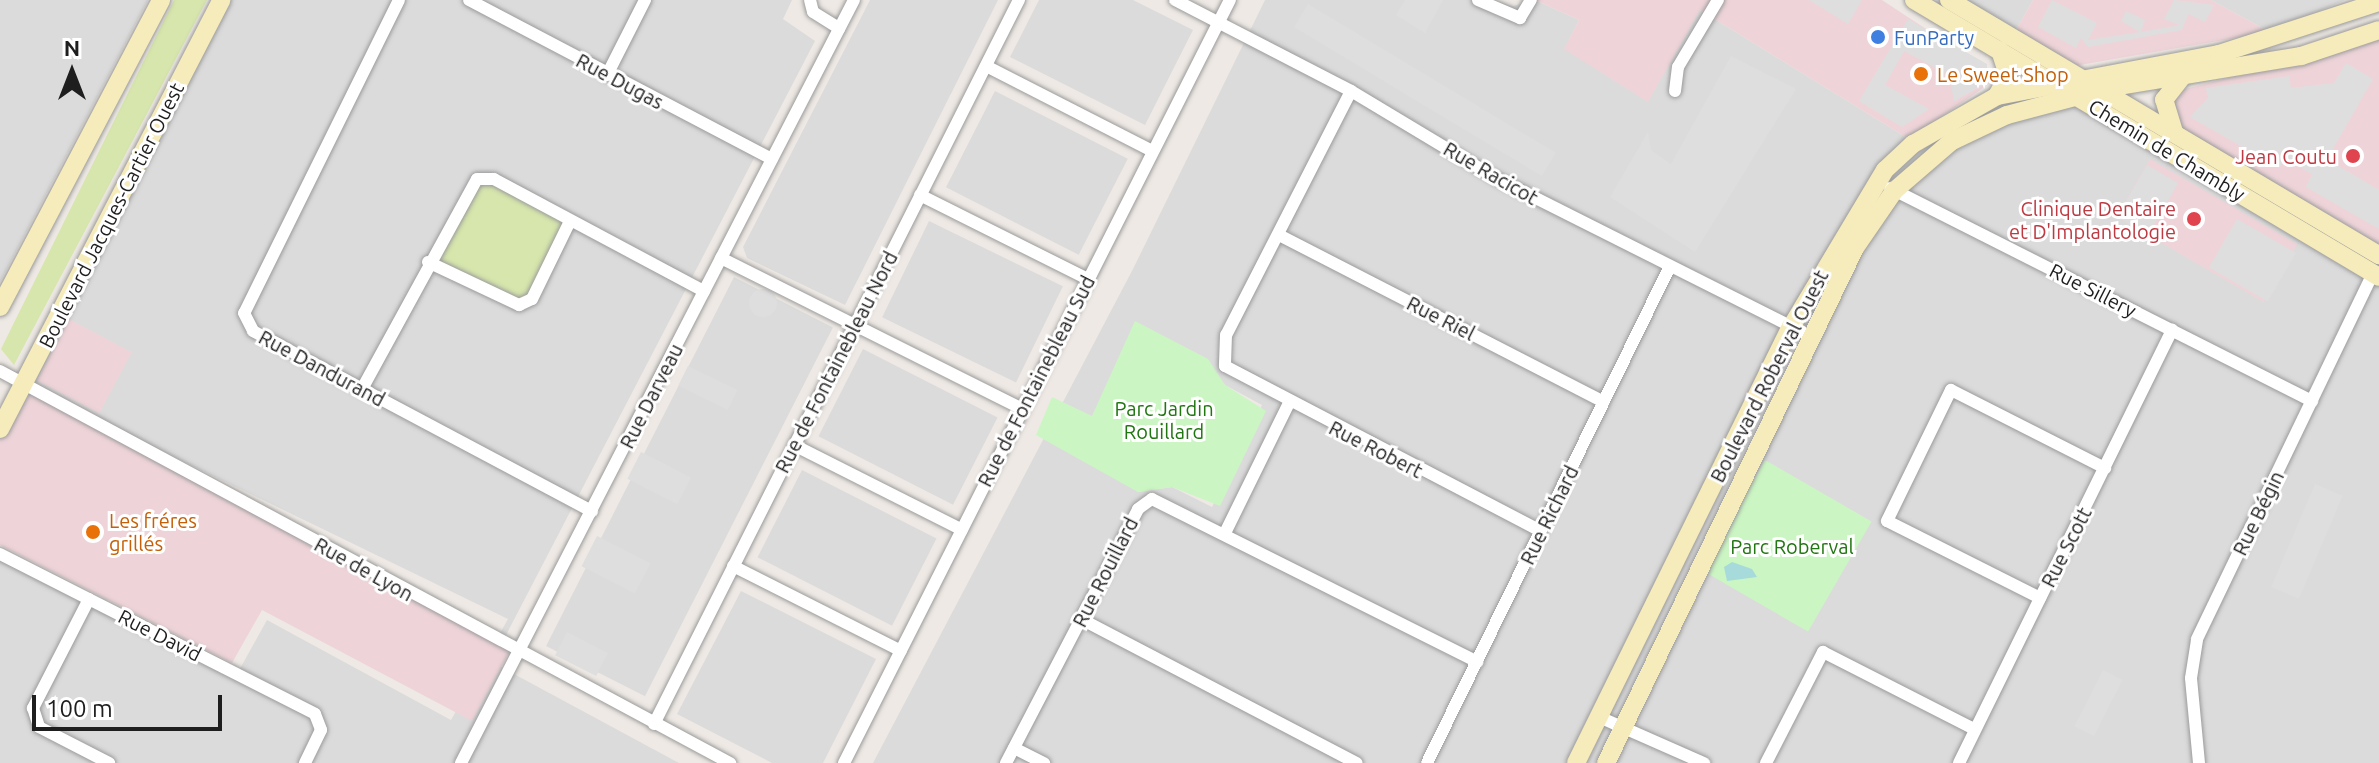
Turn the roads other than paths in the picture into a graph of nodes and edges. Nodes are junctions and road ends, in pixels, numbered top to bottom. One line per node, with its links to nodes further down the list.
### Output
1 (161, 0): 47 (street)
2 (221, 0): 53 (street, Boulevard Jacques-Cartier Ouest)
3 (399, 0): 54 (street, Rue Dandurand)
4 (469, 0): 24 (street, Rue Dugas)
5 (645, 0): 24 (street)
6 (810, 0): 18 (street)
7 (854, 0): 18 (street, Rue Darveau)
8 (1019, 0): 23 (street, Rue de Fontainebleau Nord)
9 (1175, 0): 17 (street, Rue Racicot)
10 (1230, 0): 17 (street, Rue de Fontainebleau Sud)
11 (1478, 0): 12 (street)
12 (1531, 0)
13 (1718, 0): 30 (street)
14 (1914, 0): 21 (street, Chemin de Chambly)
15 (1949, 0): 27 (street, Chemin de Chambly)
16 (2379, 2): 20 (street)
17 (1218, 22): 29 (street, Rue Racicot); 33 (street, Rue de Fontainebleau Sud)
18 (839, 28): 34 (street, Rue Darveau)
19 (2379, 30): 22 (street)
20 (2286, 37): 22 (street); 27 (street)
21 (2000, 50): 26 (street, Chemin de Chambly); 31 (street)
22 (2293, 57): 25 (street)
23 (986, 66): 33 (street); 37 (street, Rue de Fontainebleau Nord)
24 (607, 75): 34 (street, Rue Dugas)
25 (2183, 76): 28 (street); 32 (street)
26 (2056, 84): 27 (street, Chemin de Chambly); 31 (street, Boulevard Roberval Ouest)
27 (2079, 87): 28 (street); 36 (street, Boulevard Roberval Ouest); 44 (street, Chemin de Chambly)
28 (2102, 90): 32 (street, Chemin de Chambly)
29 (1351, 91): 39 (street); 43 (street, Rue Racicot)
30 (1675, 91)
31 (1997, 96): 35 (street, Boulevard Roberval Ouest)
32 (2174, 132): 40 (street, Chemin de Chambly)
33 (1152, 151): 45 (street, Rue de Fontainebleau Sud)
34 (772, 159): 41 (street, Rue Darveau)
35 (1874, 180): 36 (street, Rue Sillery); 49 (street, Boulevard Roberval Ouest)
36 (1894, 191): 50 (street, Rue Sillery); 51 (street, Boulevard Roberval Ouest)
37 (920, 195): 45 (street); 48 (street, Rue de Fontainebleau Nord)
38 (570, 221): 42 (street); 42 (street); 46 (street)
39 (1279, 235): 56 (street, Rue Riel); 57 (street, Rue Robert)
40 (2379, 255)
41 (721, 258): 46 (street, Rue Darveau); 48 (street)
42 (428, 262): 54 (street)
43 (1670, 266): 49 (street, Rue Racicot); 56 (street, Rue Richard)
44 (2376, 276): 55 (street, Rue Bégin)
45 (1088, 279): 58 (street, Rue de Fontainebleau Sud)
46 (704, 291): 62 (street, Rue Darveau)
47 (0, 307)
48 (855, 324): 58 (street); 60 (street, Rue de Fontainebleau Nord)
49 (1791, 327): 51 (street, Rue Racicot); 74 (street, Boulevard Roberval Ouest)
50 (2172, 330): 55 (street, Rue Sillery); 61 (street, Rue Scott)
51 (1812, 337): 76 (street, Boulevard Roberval Ouest)
52 (0, 371): 53 (street, Rue de Lyon)
53 (24, 384): 59 (street, Boulevard Jacques-Cartier Ouest); 72 (street, Rue de Lyon)
54 (362, 389): 62 (street, Rue Dandurand)
55 (2312, 401): 93 (street, Rue Bégin)
56 (1604, 402): 65 (street, Rue Richard)
57 (1288, 405): 64 (street); 65 (street, Rue Robert)
58 (1023, 409): 63 (street, Rue de Fontainebleau Sud)
59 (0, 429)
60 (794, 445): 63 (street); 67 (street, Rue de Fontainebleau Nord)
61 (2105, 468): 68 (street, Rue Scott); 68 (street)
62 (592, 511): 72 (street, Rue Darveau)
63 (962, 530): 71 (street, Rue de Fontainebleau Sud)
64 (1226, 531): 70 (street, Rue Rouillard); 73 (street)
65 (1540, 531): 73 (street, Rue Richard)
66 (0, 554): 69 (street, Rue David)
67 (733, 566): 71 (street); 75 (street, Rue de Fontainebleau Nord)
68 (2040, 598): 77 (street, Rue Scott)
69 (89, 599): 79 (street); 80 (street, Rue David)
70 (1081, 619): 78 (street, Rue Rouillard); 86 (street)
71 (901, 651): 83 (street, Rue de Fontainebleau Sud)
72 (519, 654): 75 (street, Rue de Lyon); 81 (street, Rue Darveau)
73 (1477, 662): 87 (street, Rue Richard)
74 (1599, 717): 76 (street); 88 (street, Boulevard Roberval Ouest)
75 (654, 724): 82 (street, Rue de Lyon)
76 (1623, 728): 89 (street, Boulevard Roberval Ouest); 90 (street)
77 (1974, 729): 91 (street); 92 (street, Rue Scott)
78 (1014, 748): 84 (street, Rue Rouillard); 85 (street)
79 (109, 763)
80 (305, 763)
81 (461, 763)
82 (730, 763)
83 (844, 763)
84 (1006, 763)
85 (1044, 763)
86 (1357, 763)
87 (1427, 763)
88 (1576, 763)
89 (1606, 763)
90 (1704, 763)
91 (1766, 763)
92 (1959, 763)
93 (2199, 763)

